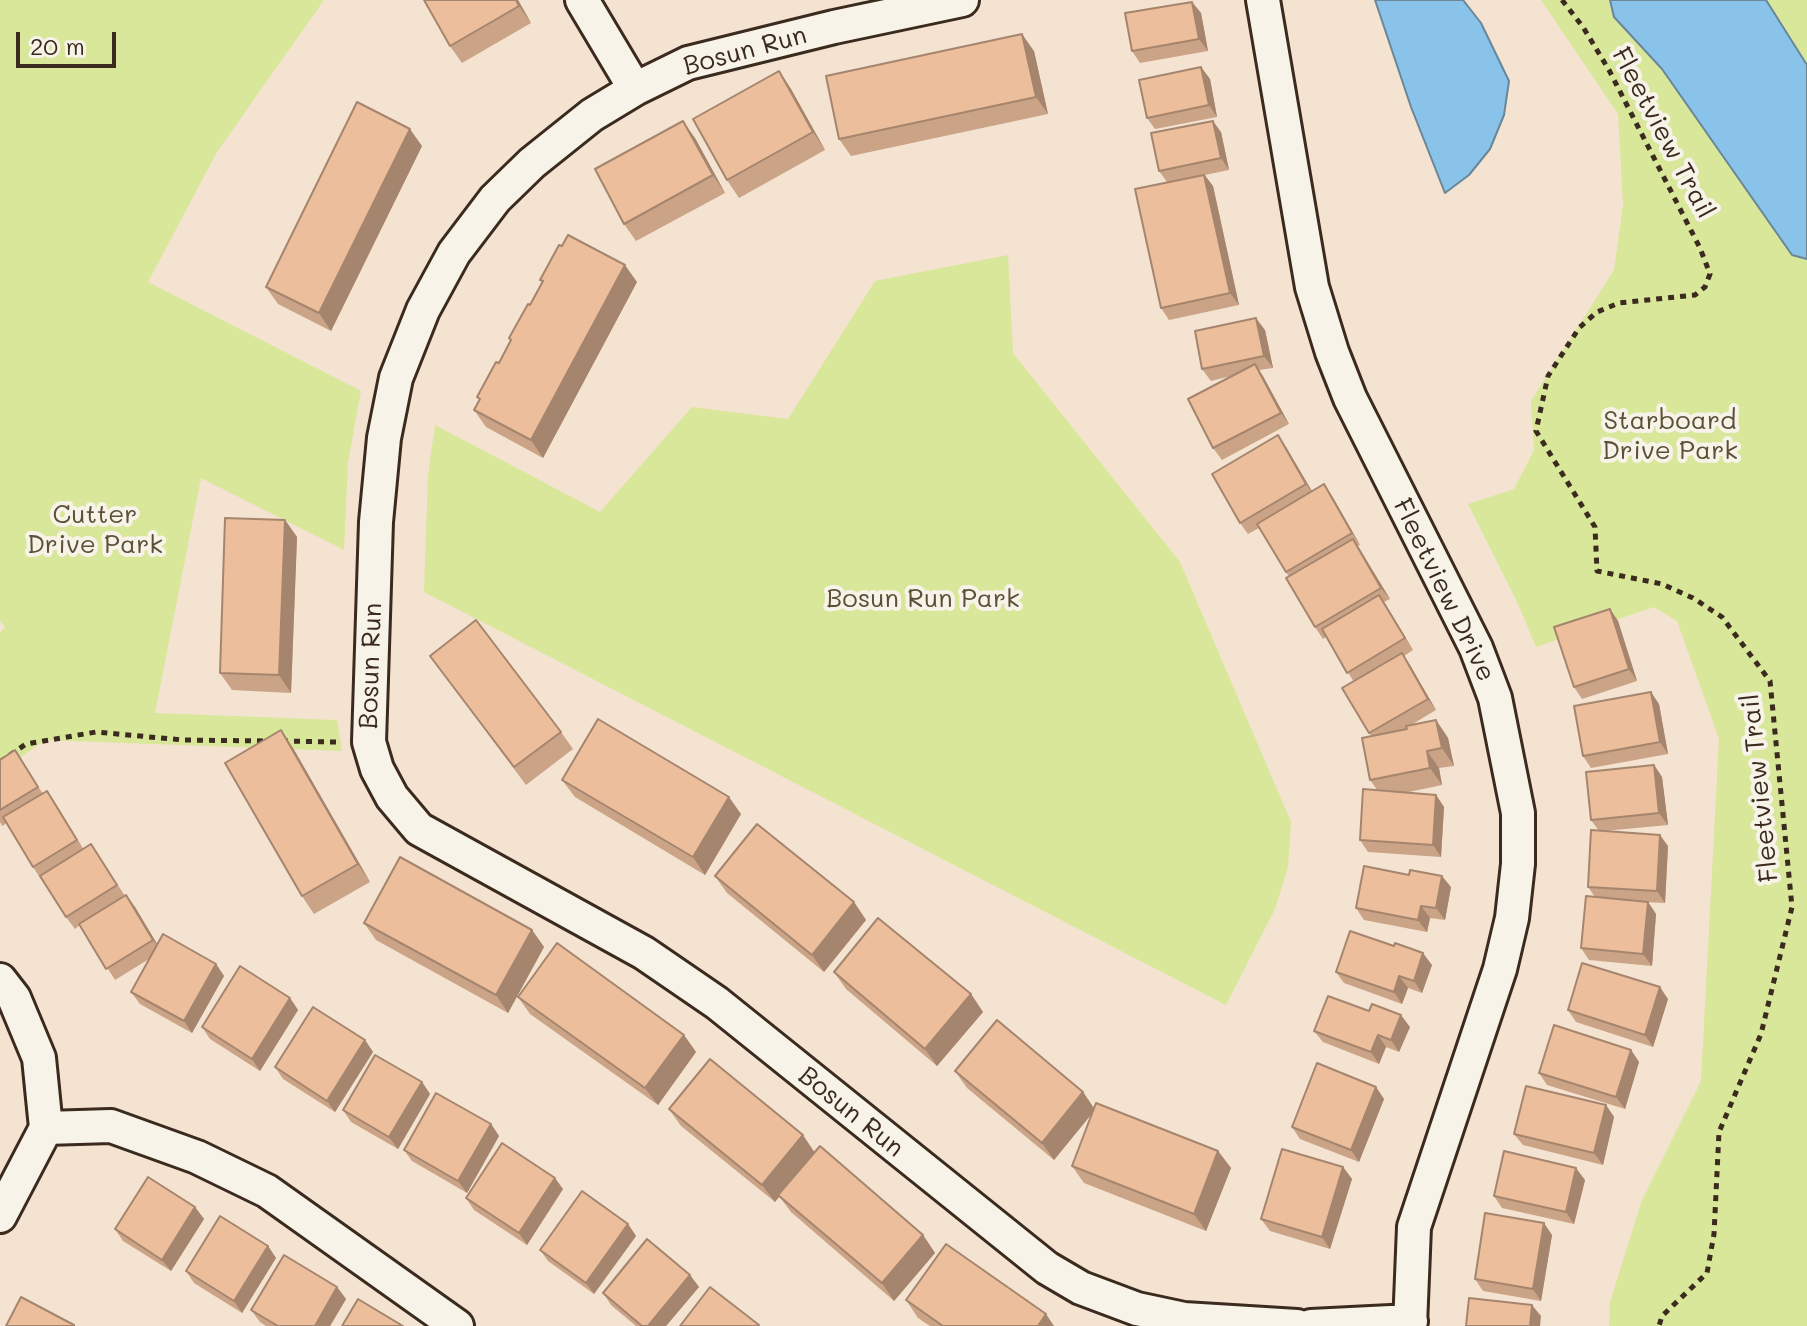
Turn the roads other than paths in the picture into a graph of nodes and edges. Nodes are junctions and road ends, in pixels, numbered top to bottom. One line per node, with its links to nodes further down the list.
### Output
1 (582, 0): 4 (street)
2 (962, 0): 4 (street, Bosun Run)
3 (1263, 0): 8 (street, Fleetview Drive)
4 (635, 89): 10 (street, Bosun Run)
5 (0, 980): 6 (street)
6 (46, 1128): 7 (street); 9 (street)
7 (0, 1216)
8 (1410, 1324): 11 (street)
9 (457, 1326)
10 (1297, 1326)
11 (1311, 1326)

